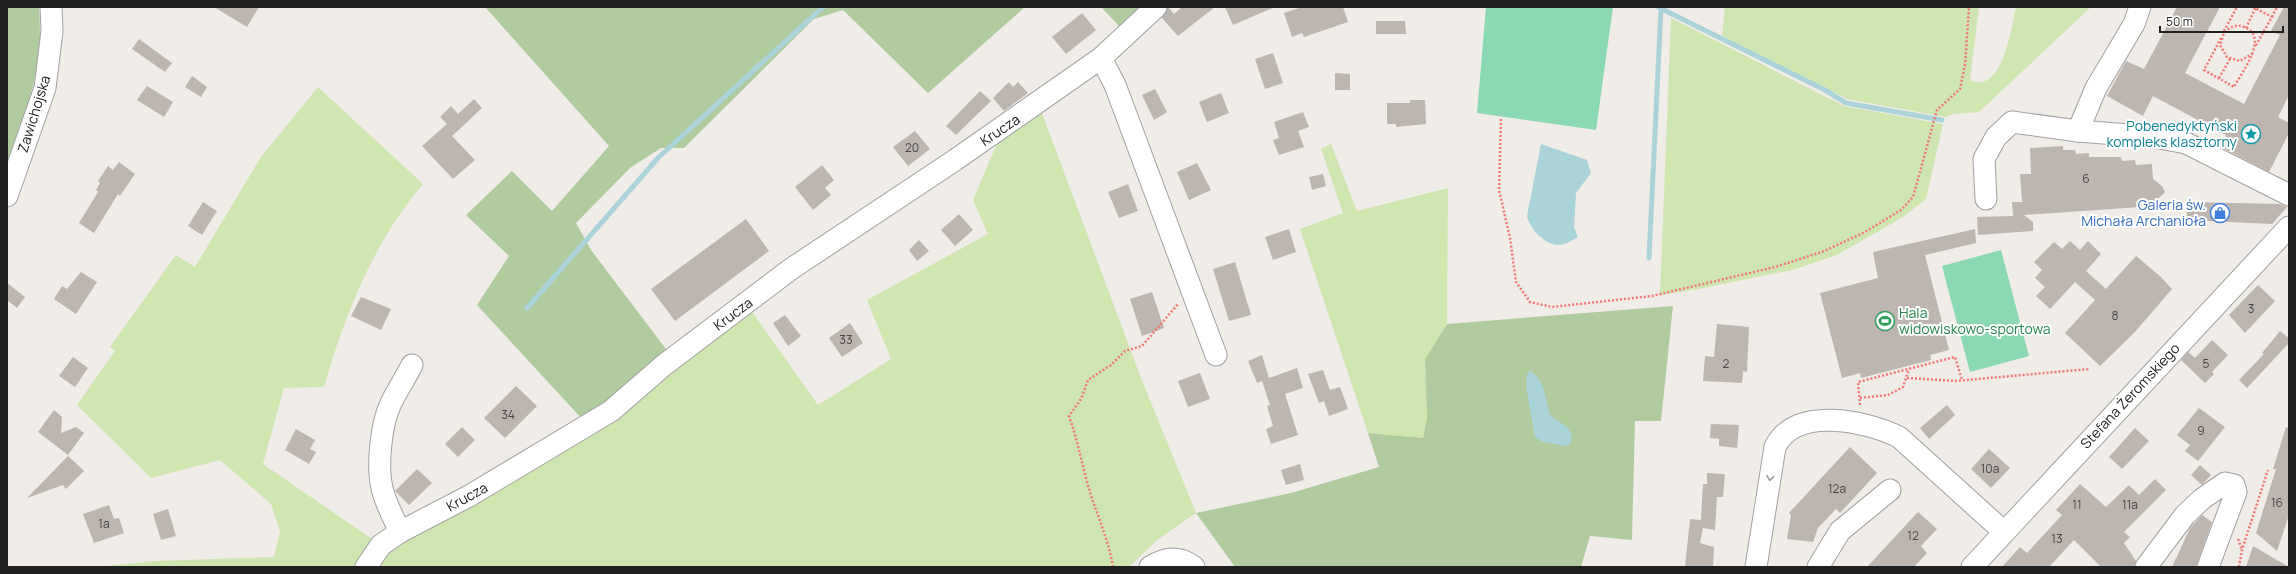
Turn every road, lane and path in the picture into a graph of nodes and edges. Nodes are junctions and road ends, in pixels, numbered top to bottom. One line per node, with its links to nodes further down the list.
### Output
1 (51, 7): 20 (street, Zawichojska)
2 (1969, 7): 17 (path)
3 (2140, 7): 18 (street)
4 (2237, 7): 10 (path)
5 (2255, 7): 8 (path); 9 (path)
6 (2277, 7): 8 (path)
7 (1151, 9): 14 (street, Krucza)
8 (2272, 17): 12 (path)
9 (2246, 28): 10 (path); 12 (path)
10 (2224, 32): 11 (path)
11 (2221, 38): 15 (path); 16 (path)
12 (2255, 48): 13 (path)
13 (2252, 54): 15 (path); 16 (path)
14 (1101, 58): 23 (street); 34 (street, Krucza)
15 (2230, 59): 16 (path)
16 (2219, 78)
17 (1501, 119)
18 (2078, 131): 19 (street); 21 (street)
19 (2289, 195)
20 (7, 196)
21 (1986, 199)
22 (2289, 227): 35 (street, Stefana Żeromskiego)
23 (1193, 290): 24 (street); 37 (path)
24 (1216, 355)
25 (412, 365): 34 (street)
26 (1909, 369): 28 (path); 29 (path); 30 (path)
27 (2089, 369): 29 (path)
28 (1907, 378): 29 (path); 30 (path)
29 (1962, 380)
30 (1860, 398): 31 (path)
31 (1862, 423): 35 (street); 40 (street, one-way to 40)
32 (2268, 470): 45 (path)
33 (1890, 490): 41 (street)
34 (400, 532): 36 (street, Krucza)
35 (2004, 532): 42 (street, Stefana Żeromskiego)
36 (366, 567)
37 (1113, 567)
38 (1150, 567): 39 (street)
39 (1194, 567)
40 (1756, 567)
41 (1818, 567)
42 (1972, 567)
43 (2146, 567): 44 (street)
44 (2208, 567)
45 (2239, 567)

